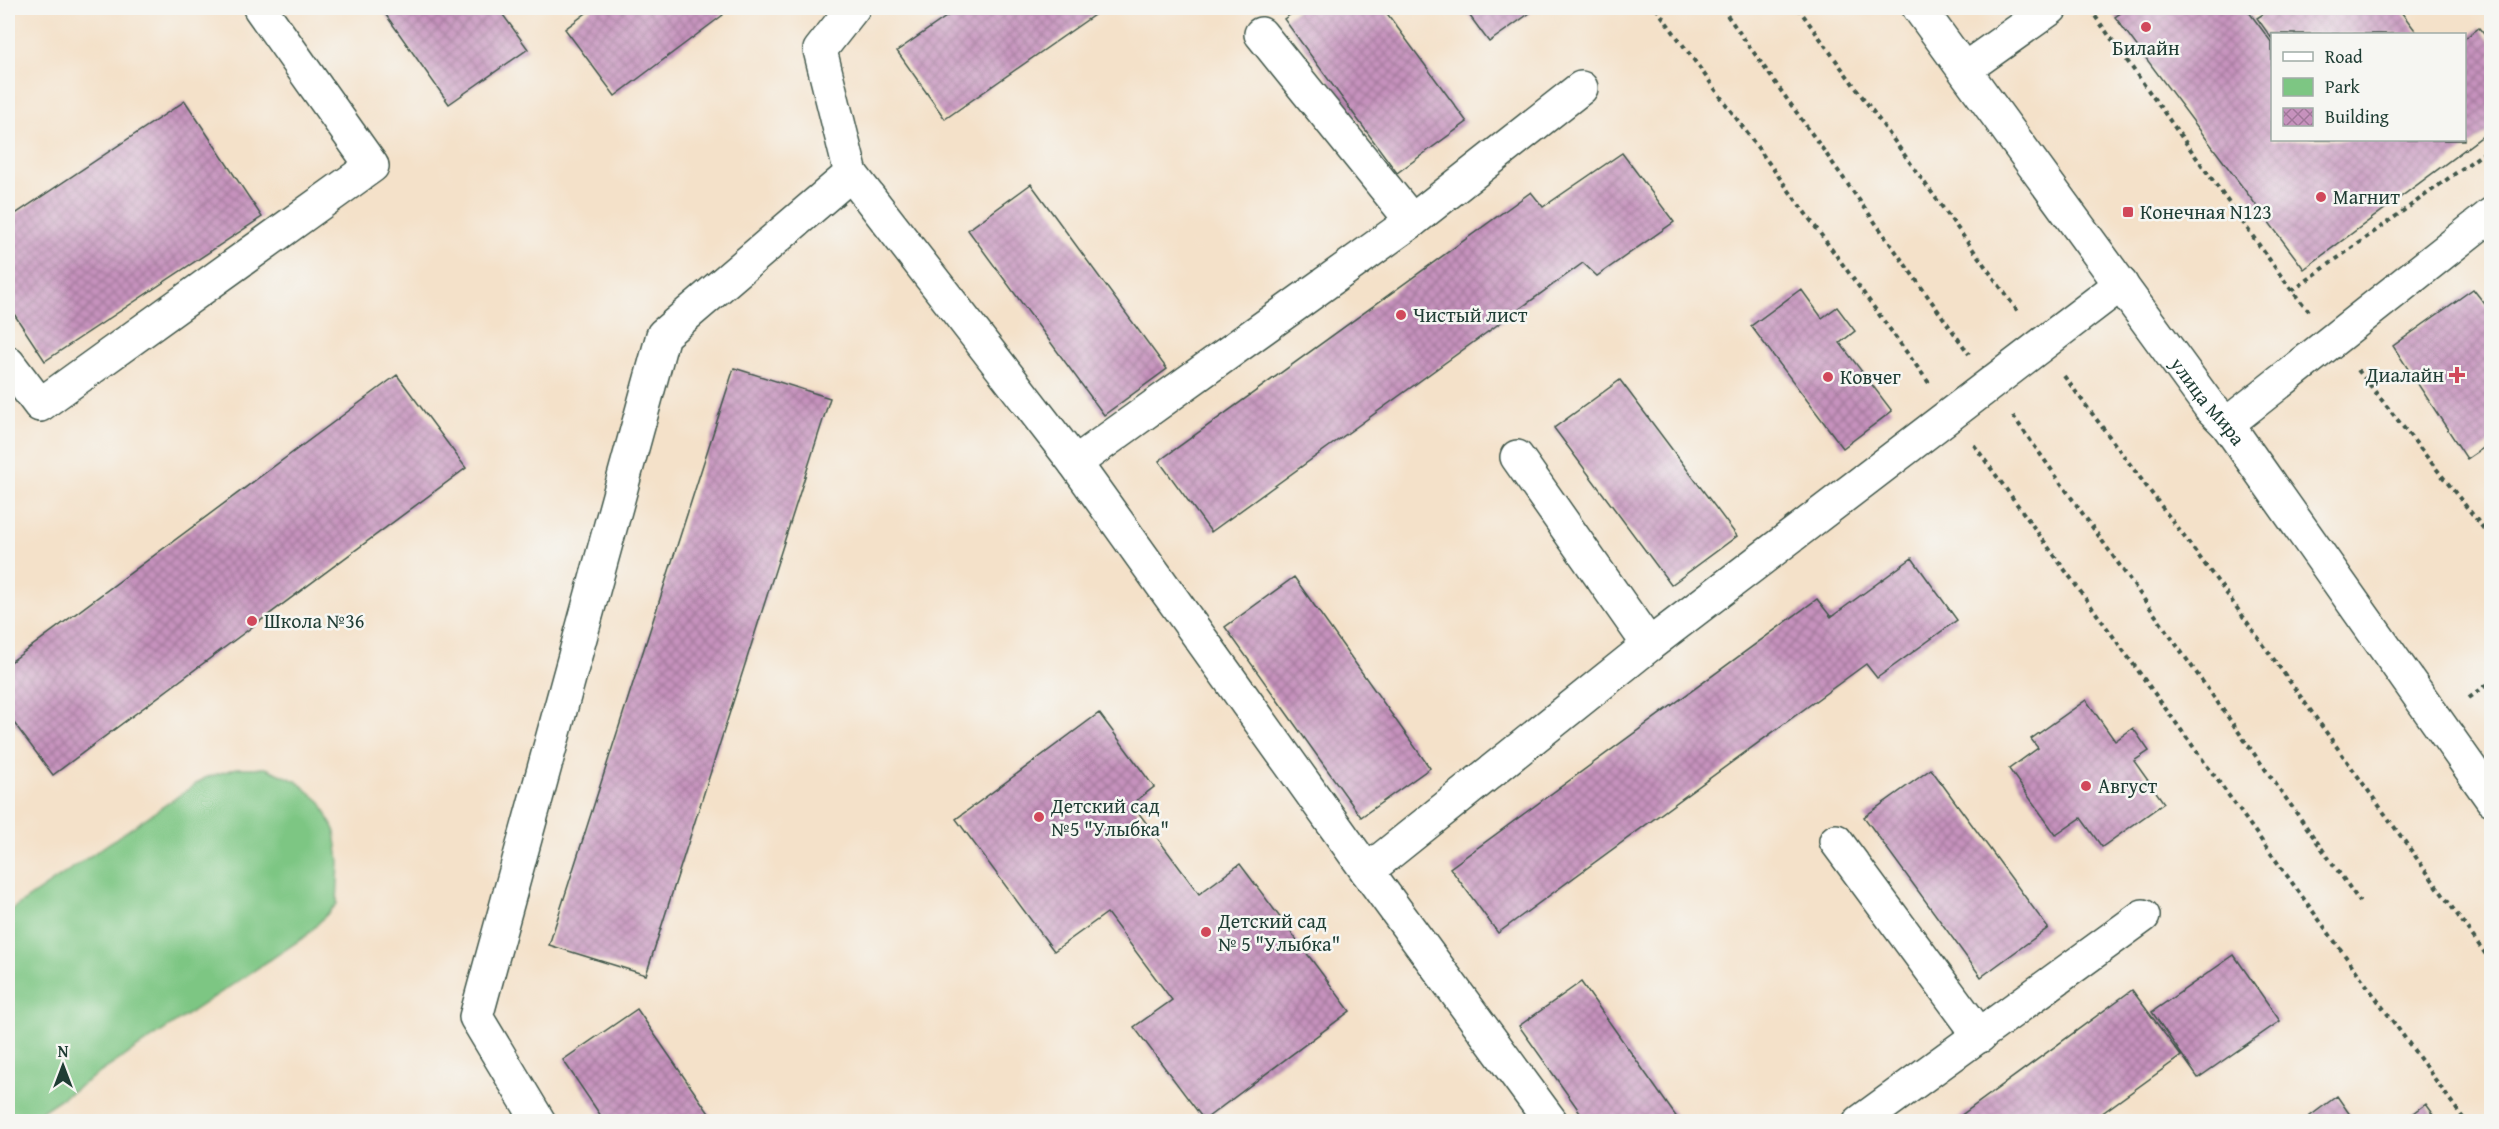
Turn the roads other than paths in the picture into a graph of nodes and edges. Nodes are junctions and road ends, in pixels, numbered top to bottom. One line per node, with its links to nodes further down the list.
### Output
1 (260, 8): 12 (street)
2 (853, 8): 8 (street)
3 (1919, 8): 6 (street, улица Мира)
4 (2051, 8): 6 (street)
5 (1262, 34): 10 (street)
6 (1965, 69): 11 (street, улица Мира)
7 (1581, 88): 10 (street)
8 (851, 174): 15 (street); 22 (street)
9 (2492, 214): 13 (street)
10 (1412, 221): 15 (street)
11 (2121, 284): 13 (street, улица Мира); 16 (street)
12 (8, 363)
13 (2227, 424): 17 (street, улица Мира)
14 (1516, 457): 16 (street)
15 (1075, 463): 19 (street)
16 (1649, 645): 19 (street)
17 (2492, 799)
18 (1836, 841): 21 (street)
19 (1367, 872): 23 (street)
20 (2143, 916): 21 (street)
21 (1980, 1036): 24 (street)
22 (539, 1122)
23 (1551, 1122)
24 (1860, 1122)

